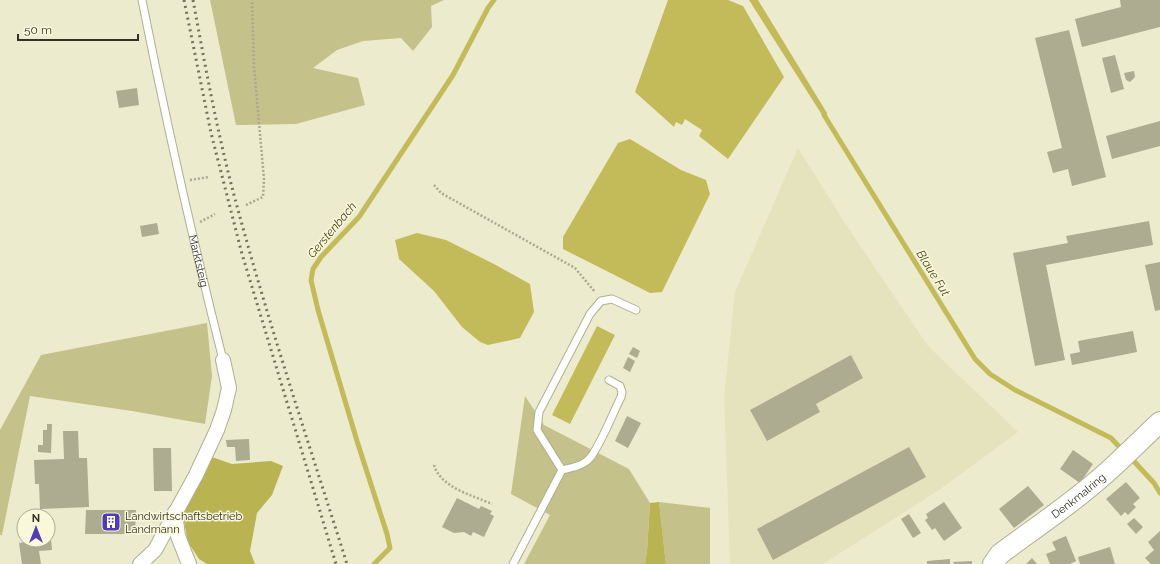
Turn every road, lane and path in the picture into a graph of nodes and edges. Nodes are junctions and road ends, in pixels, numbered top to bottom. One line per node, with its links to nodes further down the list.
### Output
1 (142, 0): 9 (lane, Marktsteig)
2 (252, 0): 6 (path)
3 (209, 177): 4 (path)
4 (193, 180)
5 (434, 185): 7 (path)
6 (246, 204)
7 (600, 301): 8 (lane); 13 (lane)
8 (636, 310)
9 (224, 360): 15 (street, Marktsteig)
10 (609, 380): 13 (lane)
11 (1160, 422): 19 (street, Denkmalring)
12 (434, 465): 14 (path)
13 (562, 470): 18 (lane)
14 (492, 504)
15 (175, 512): 16 (street, Marktsteig); 17 (street)
16 (140, 564)
17 (189, 564)
18 (513, 564)
19 (994, 564)

